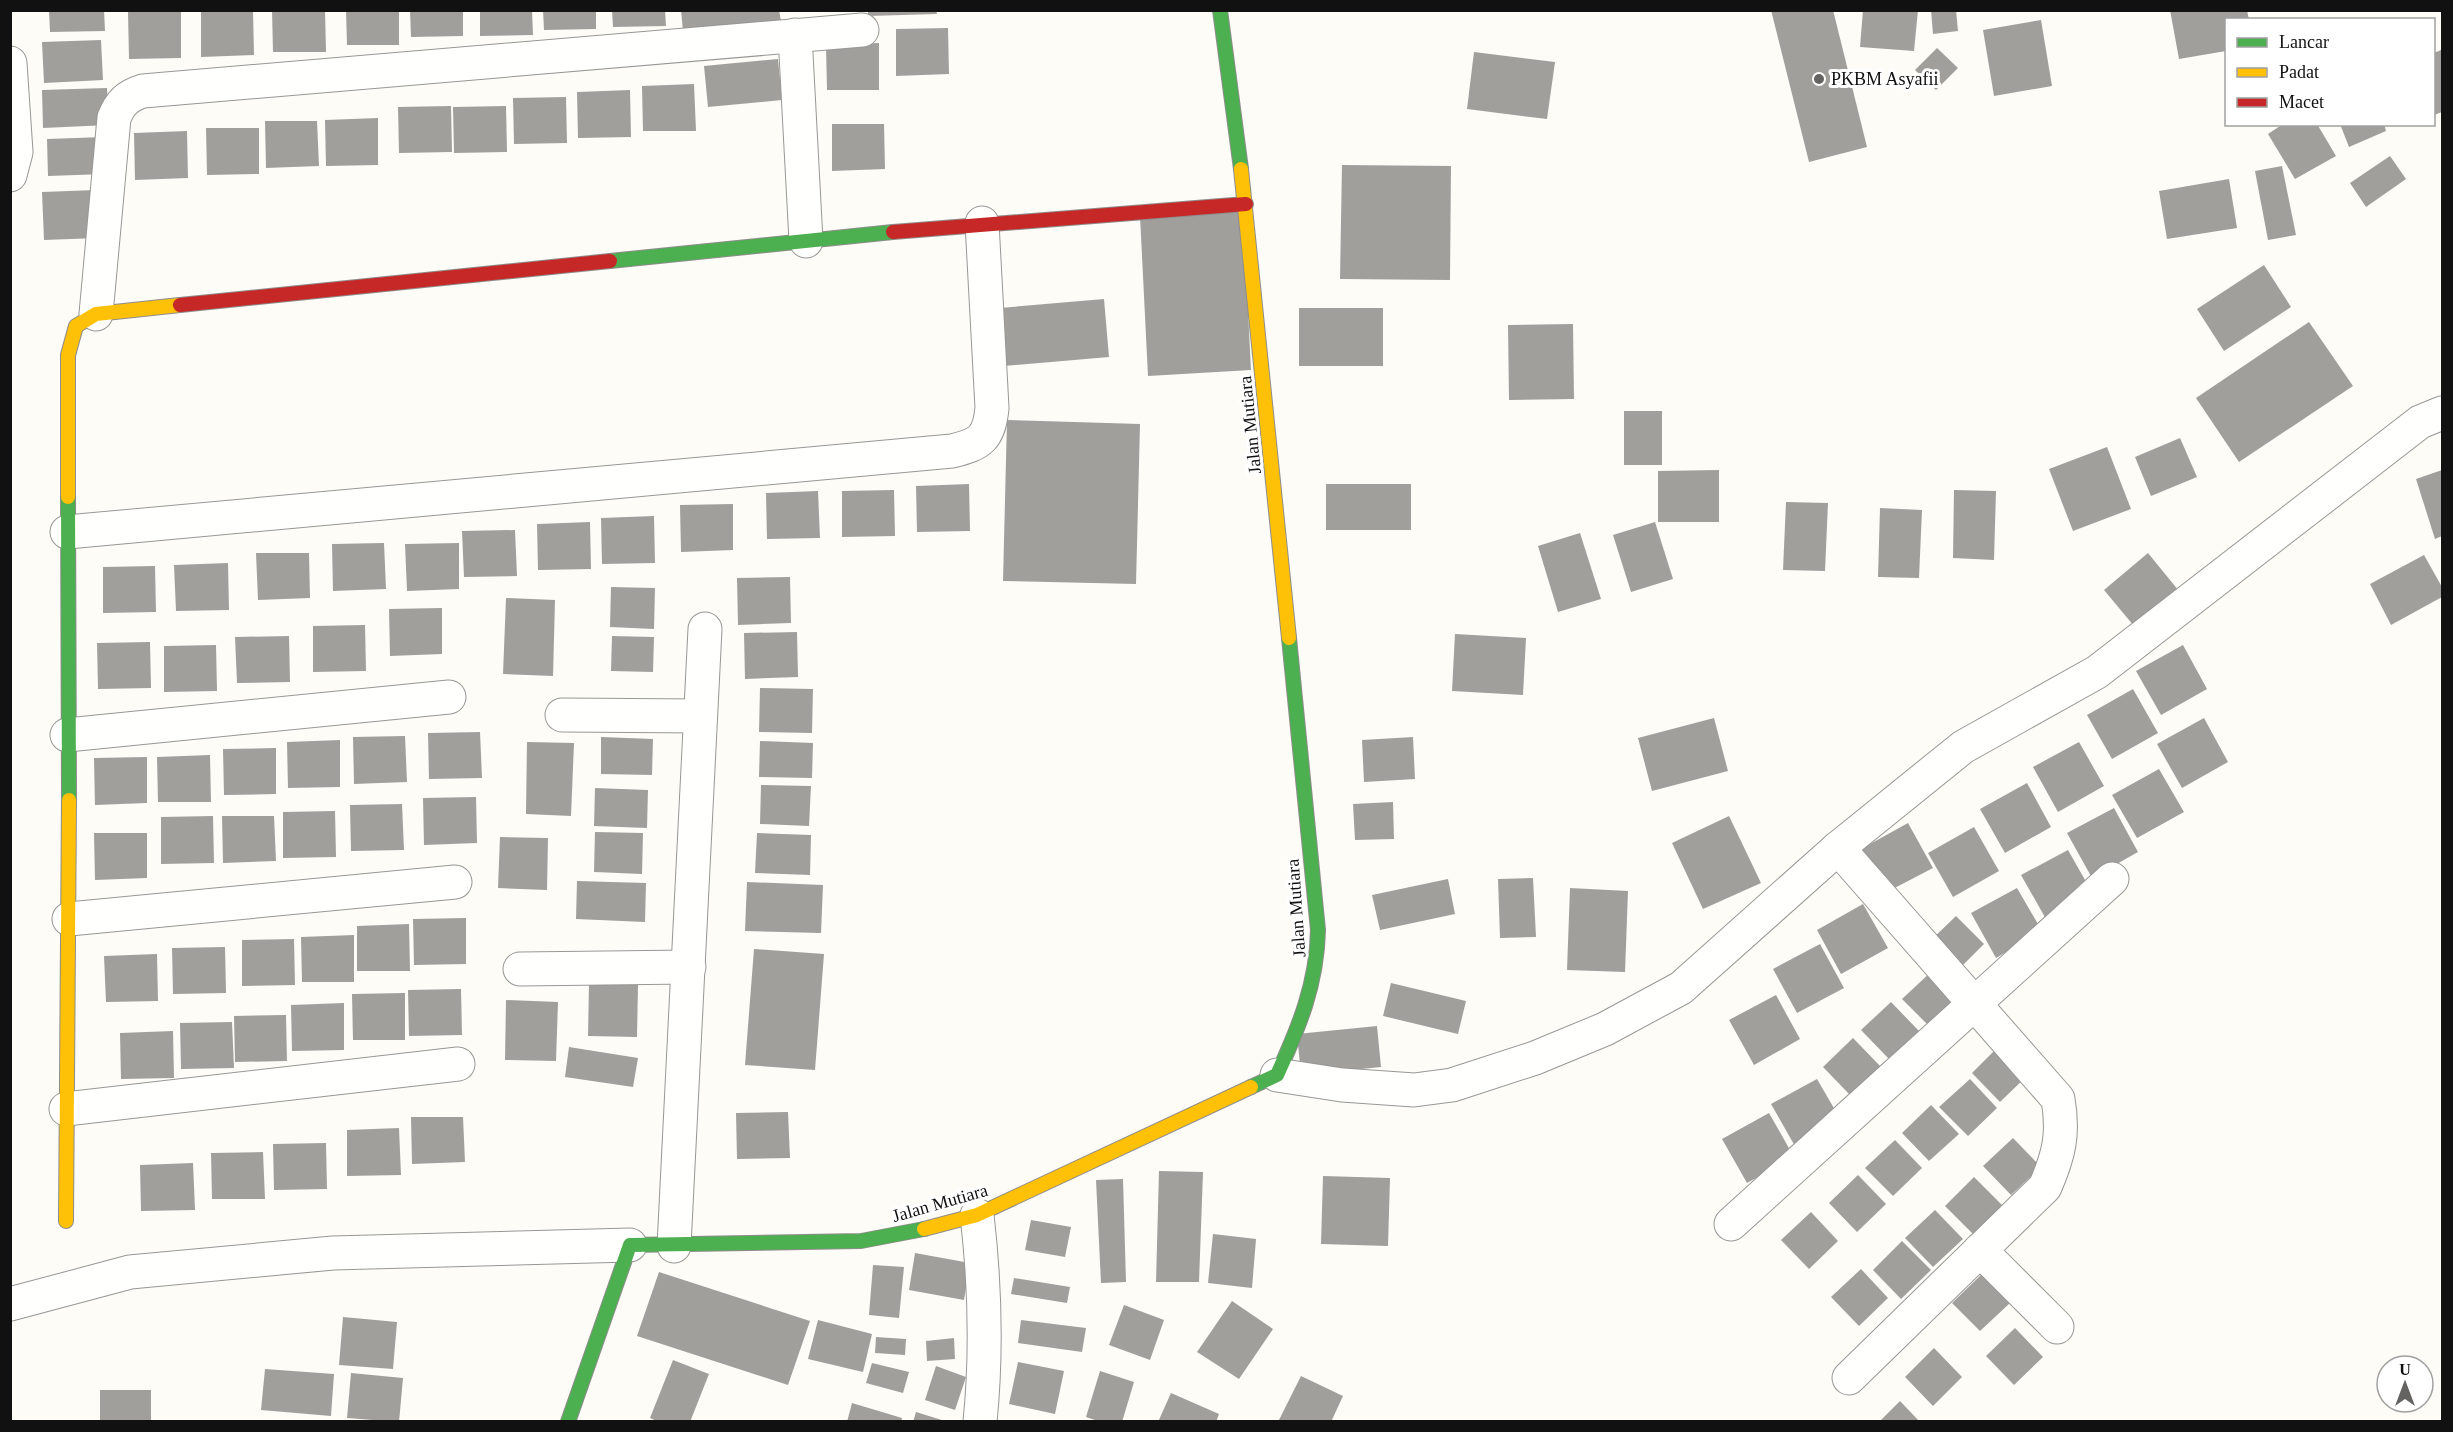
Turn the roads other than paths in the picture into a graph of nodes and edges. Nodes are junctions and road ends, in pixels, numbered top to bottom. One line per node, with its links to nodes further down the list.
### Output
1 (1220, 10): 6 (street, Jalan Mutiara)
2 (862, 30): 3 (street)
3 (795, 35): 8 (street); 9 (street)
4 (10, 63): 5 (street)
5 (10, 174)
6 (1246, 204): 7 (street); 25 (street, Jalan Mutiara)
7 (982, 223): 8 (street); 11 (street)
8 (806, 241): 9 (street)
9 (96, 314): 11 (street)
10 (2442, 413): 17 (street)
11 (67, 532): 16 (street)
12 (705, 629): 15 (street)
13 (448, 697): 16 (street)
14 (562, 715): 15 (street)
15 (699, 716): 21 (street)
16 (67, 735): 20 (street)
17 (1838, 848): 23 (street); 25 (street)
18 (2112, 879): 23 (street)
19 (455, 882): 20 (street)
20 (69, 919): 26 (street)
21 (689, 967): 22 (street); 31 (street)
22 (520, 969)
23 (1973, 1005): 29 (street); 32 (street)
24 (458, 1064): 26 (street)
25 (1277, 1075): 27 (street, Jalan Mutiara)
26 (66, 1109): 28 (street)
27 (977, 1215): 31 (street, Jalan Mutiara); 37 (street)
28 (66, 1221)
29 (1731, 1224)
30 (630, 1245): 31 (street, Jalan Mutiara); 33 (street); 36 (street)
31 (674, 1246)
32 (1980, 1250): 34 (street); 35 (street)
33 (10, 1304)
34 (2057, 1328)
35 (1849, 1378)
36 (568, 1422)
37 (980, 1422)

